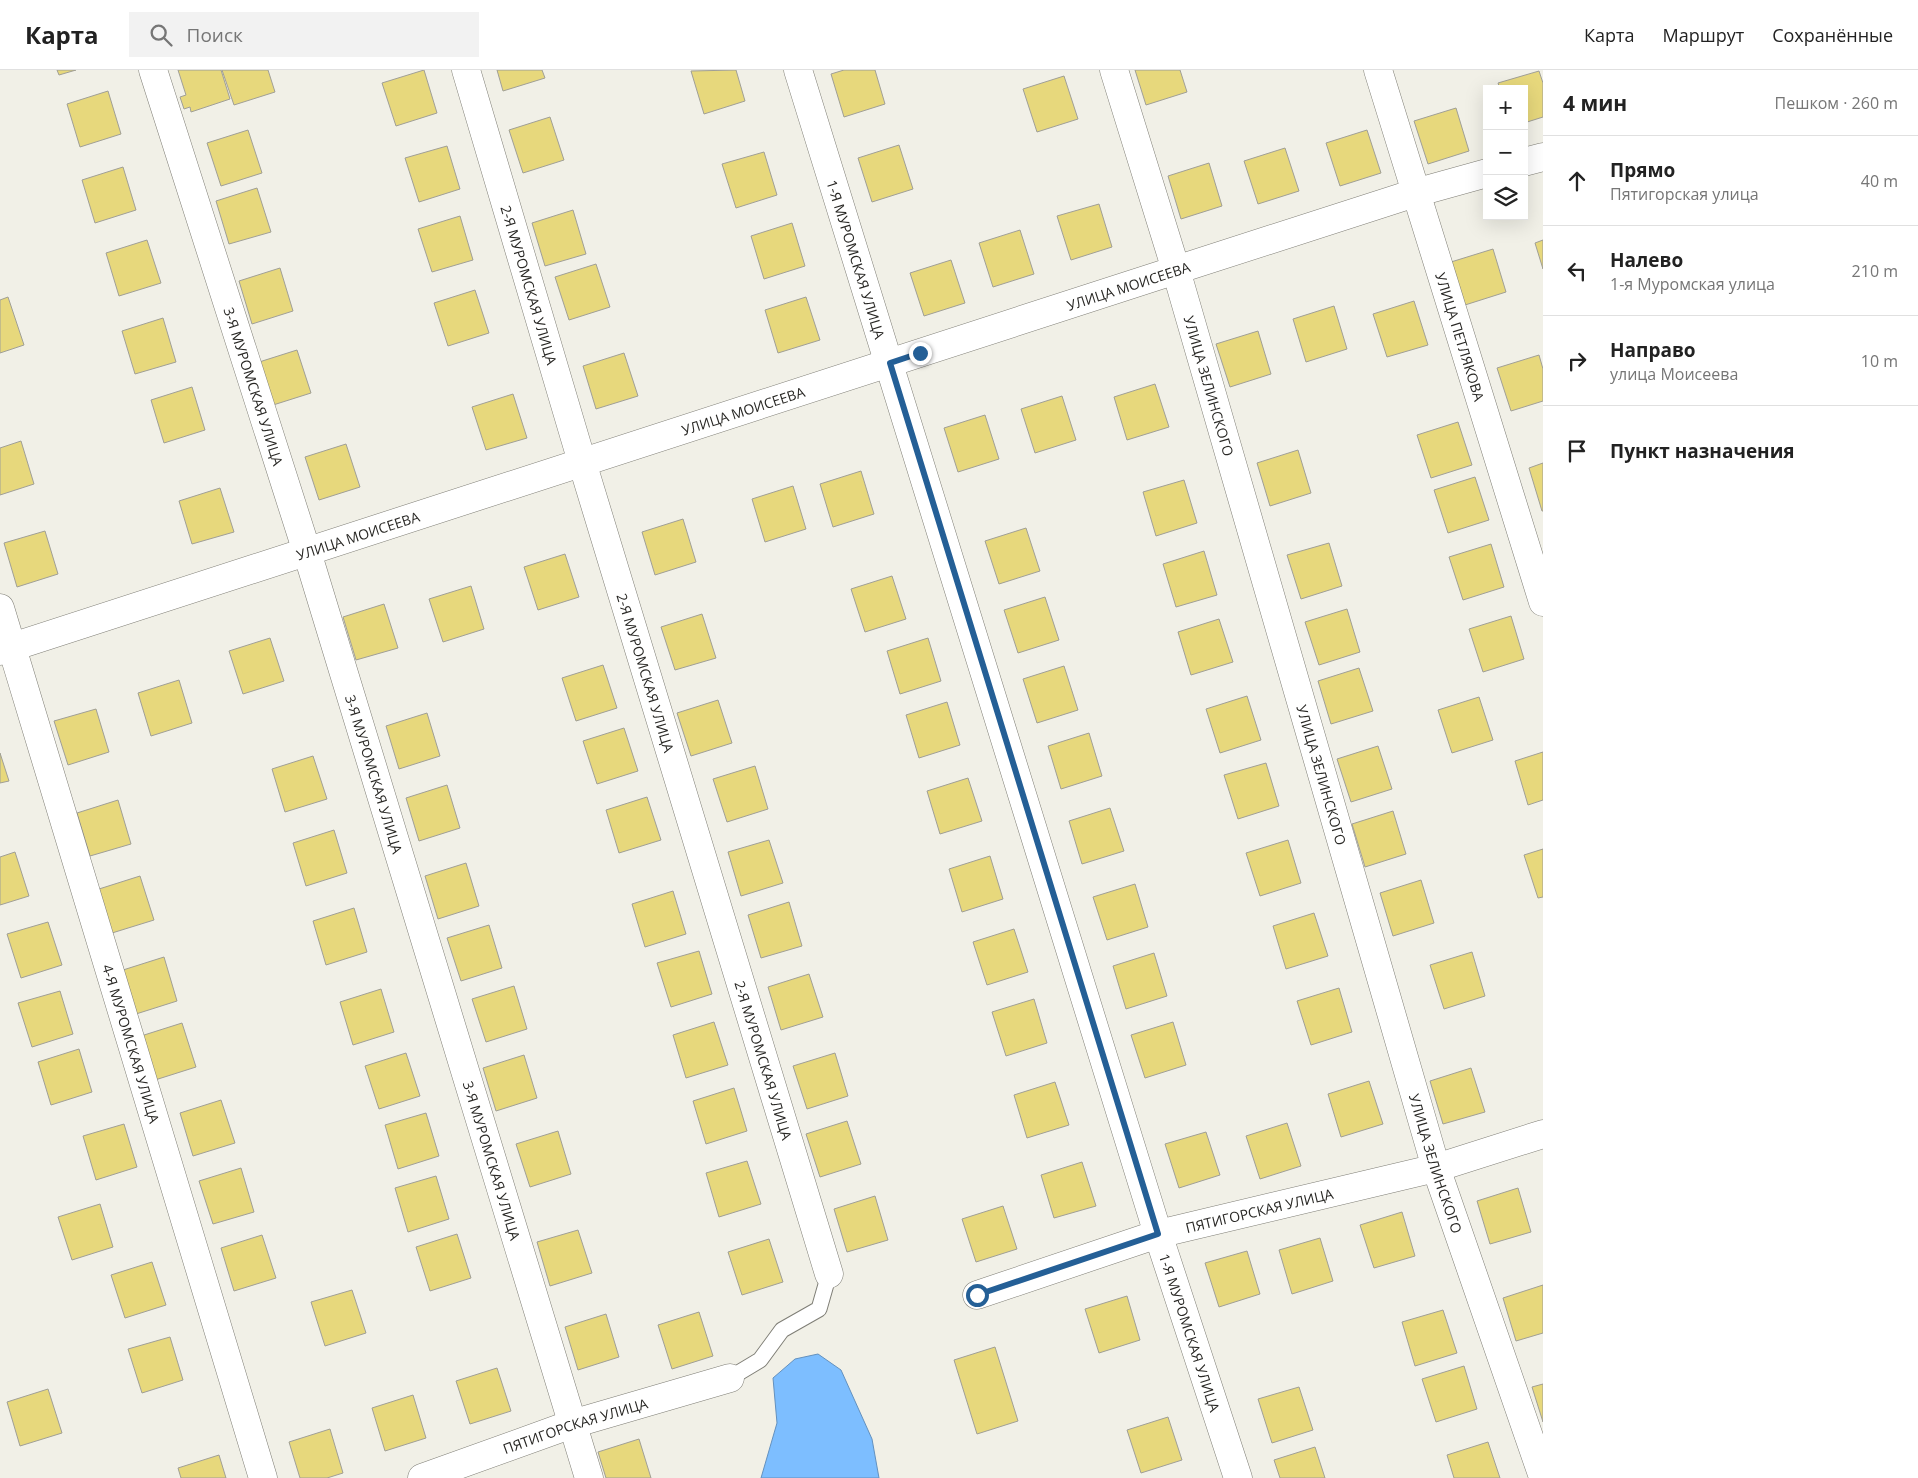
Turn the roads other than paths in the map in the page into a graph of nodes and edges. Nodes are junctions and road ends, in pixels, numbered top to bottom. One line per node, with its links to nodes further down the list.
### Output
1 (153, 70): 13 (street, 3-Я МУРОМСКАЯ УЛИЦА)
2 (466, 70): 12 (street, 2-Я МУРОМСКАЯ УЛИЦА)
3 (798, 70): 11 (street, 1-Я МУРОМСКАЯ УЛИЦА)
4 (1114, 70): 10 (street, УЛИЦА ЗЕЛИНСКОГО)
5 (1378, 70): 9 (street, УЛИЦА ПЕТЛЯКОВА)
6 (1543, 157): 7 (street)
7 (1528, 161)
8 (1483, 174): 9 (street, УЛИЦА МОИСЕЕВА)
9 (1416, 193): 10 (street, УЛИЦА МОИСЕЕВА); 14 (street, УЛИЦА ПЕТЛЯКОВА)
10 (1176, 270): 11 (street, УЛИЦА МОИСЕЕВА); 18 (street, УЛИЦА ЗЕЛИНСКОГО)
11 (890, 363): 12 (street, УЛИЦА МОИСЕЕВА); 19 (street, 1-Я МУРОМСКАЯ УЛИЦА)
12 (582, 462): 13 (street, УЛИЦА МОИСЕЕВА); 20 (street, 2-Я МУРОМСКАЯ УЛИЦА)
13 (307, 552): 16 (street, УЛИЦА МОИСЕЕВА); 23 (street, 3-Я МУРОМСКАЯ УЛИЦА)
14 (1543, 602)
15 (0, 608): 16 (street, 4-Я МУРОМСКАЯ УЛИЦА)
16 (6, 649): 25 (street, 4-Я МУРОМСКАЯ УЛИЦА)
17 (1543, 1134): 18 (street, ПЯТИГОРСКАЯ УЛИЦА)
18 (1436, 1168): 19 (street, ПЯТИГОРСКАЯ УЛИЦА); 24 (street, УЛИЦА ЗЕЛИНСКОГО)
19 (1158, 1234): 21 (street, ПЯТИГОРСКАЯ УЛИЦА); 28 (street, 1-Я МУРОМСКАЯ УЛИЦА)
20 (829, 1274): 22 (lane)
21 (977, 1295)
22 (730, 1378): 23 (street, ПЯТИГОРСКАЯ УЛИЦА)
23 (572, 1424): 26 (street, ПЯТИГОРСКАЯ УЛИЦА); 27 (street, 3-Я МУРОМСКАЯ УЛИЦА)
24 (1543, 1477)
25 (263, 1478)
26 (422, 1478)
27 (589, 1478)
28 (1238, 1478)

